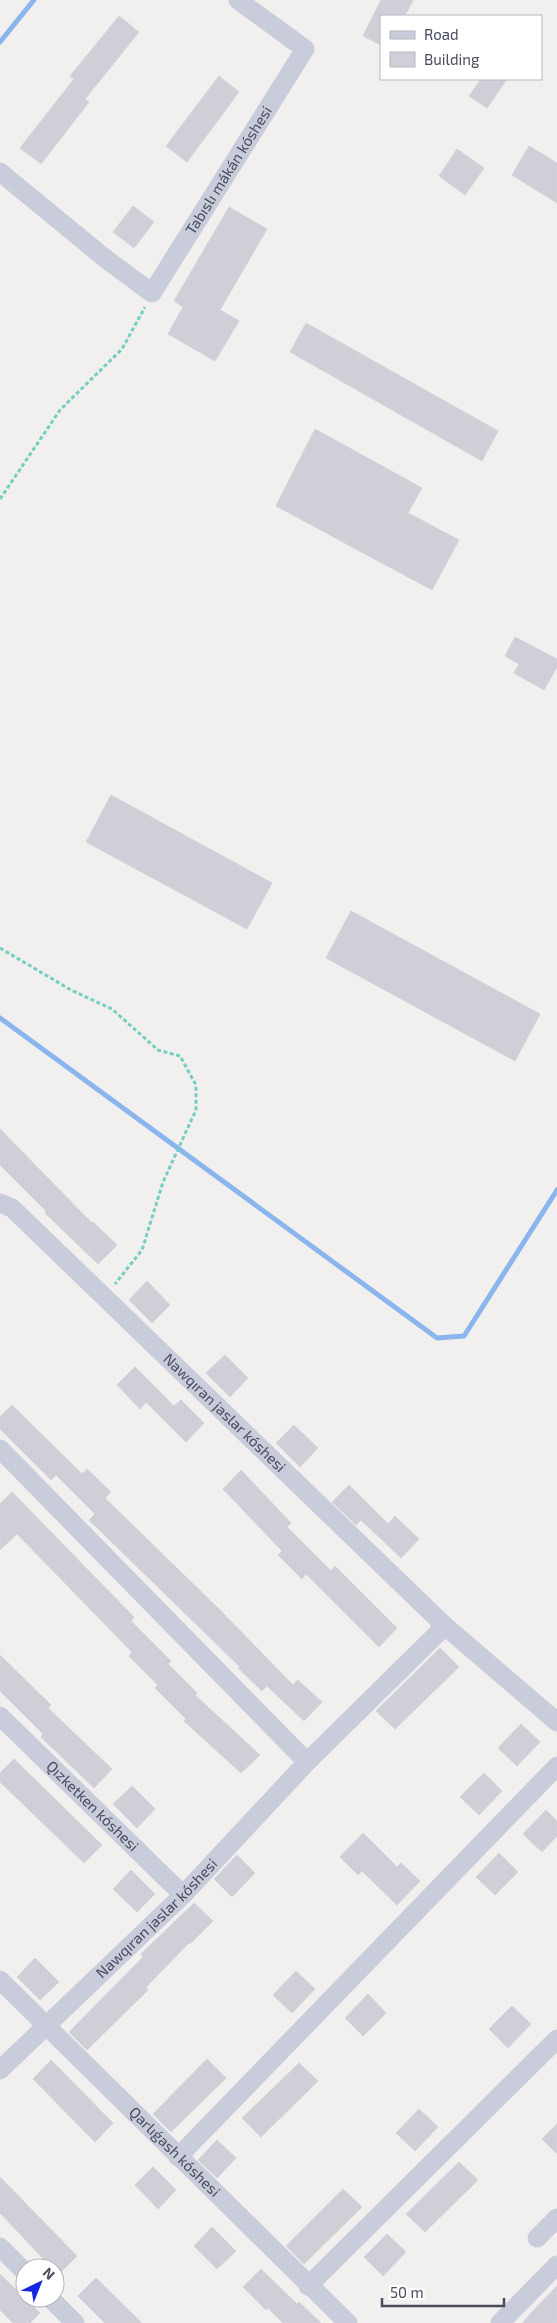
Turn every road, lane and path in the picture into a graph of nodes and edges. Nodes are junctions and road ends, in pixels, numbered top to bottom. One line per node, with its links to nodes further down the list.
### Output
1 (238, 0): 3 (street, Tabıslı mákán kóshesi)
2 (0, 172): 3 (street)
3 (152, 293): 4 (path)
4 (0, 499)
5 (0, 948): 7 (path)
6 (0, 1203): 7 (street, Nawqıran jaslar kóshesi)
7 (103, 1296): 9 (street, Nawqıran jaslar kóshesi)
8 (0, 1449): 12 (street)
9 (445, 1626): 11 (street, Nawqıran jaslar kóshesi); 12 (street, Nawqıran jaslar kóshesi)
10 (0, 1716): 14 (street, Qızketken kóshesi)
11 (557, 1722)
12 (307, 1762): 14 (street, Nawqıran jaslar kóshesi)
13 (557, 1766): 19 (street)
14 (183, 1895): 16 (street, Nawqıran jaslar kóshesi)
15 (0, 1980): 16 (street, Qarlıǵash kóshesi)
16 (47, 2027): 18 (street, Nawqıran jaslar kóshesi); 19 (street, Qarlıǵash kóshesi)
17 (557, 2039): 25 (street)
18 (0, 2070)
19 (178, 2157): 25 (street, Qarlıǵash kóshesi)
20 (557, 2218): 21 (street)
21 (537, 2238)
22 (0, 2247): 23 (street)
23 (15, 2262)
24 (557, 2265): 29 (street)
25 (308, 2286): 28 (street, Qarlıǵash kóshesi)
26 (60, 2308): 27 (street)
27 (75, 2323)
28 (348, 2323)
29 (500, 2323)

